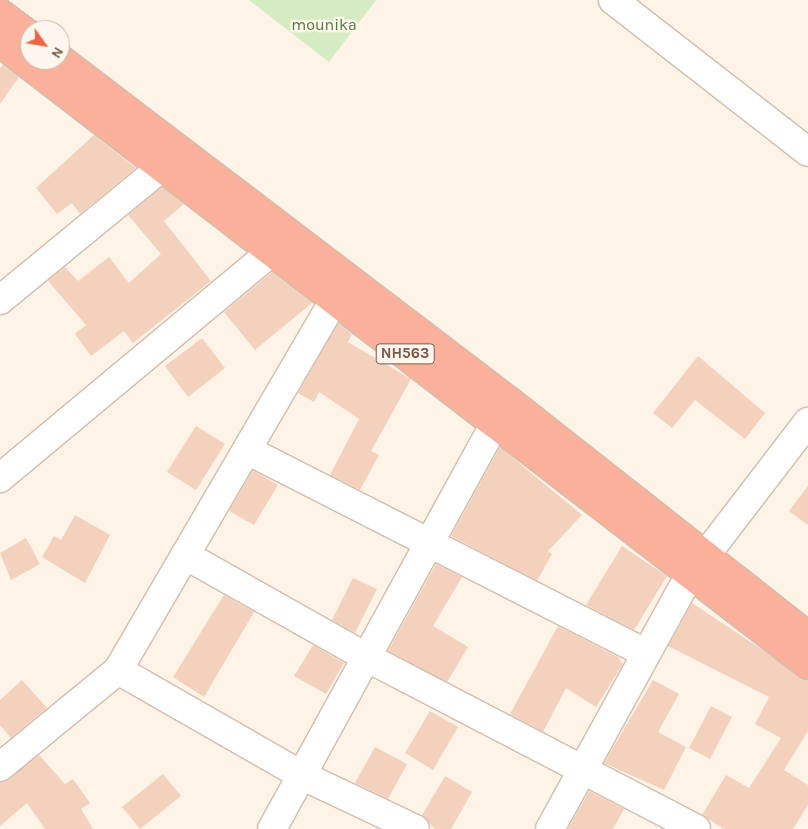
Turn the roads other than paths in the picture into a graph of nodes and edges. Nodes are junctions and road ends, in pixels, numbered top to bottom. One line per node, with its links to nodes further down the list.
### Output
1 (613, 0): 6 (street)
2 (0, 13): 3 (highway)
3 (20, 28)
4 (0, 43): 7 (highway, NH563)
5 (70, 67): 17 (highway, NH563)
6 (808, 152)
7 (162, 167): 8 (highway, NH563); 9 (street)
8 (272, 252): 10 (highway, NH563); 14 (street)
9 (0, 300)
10 (334, 300): 12 (highway, NH563); 13 (street)
11 (808, 422): 17 (street)
12 (495, 423): 15 (street); 17 (highway, NH563)
13 (247, 450): 15 (street); 16 (street)
14 (0, 478)
15 (428, 544): 19 (street); 20 (street)
16 (185, 555): 20 (street); 22 (street)
17 (698, 565): 18 (highway, NH563); 19 (street); 21 (highway, NH563)
18 (808, 636)
19 (645, 653): 24 (street)
20 (366, 657): 24 (street); 25 (street)
21 (808, 666)
22 (118, 670): 23 (street); 25 (street)
23 (0, 767)
24 (582, 770): 28 (street); 29 (street)
25 (301, 775): 26 (street); 27 (street)
26 (272, 829)
27 (415, 829)
28 (550, 829)
29 (696, 829)

